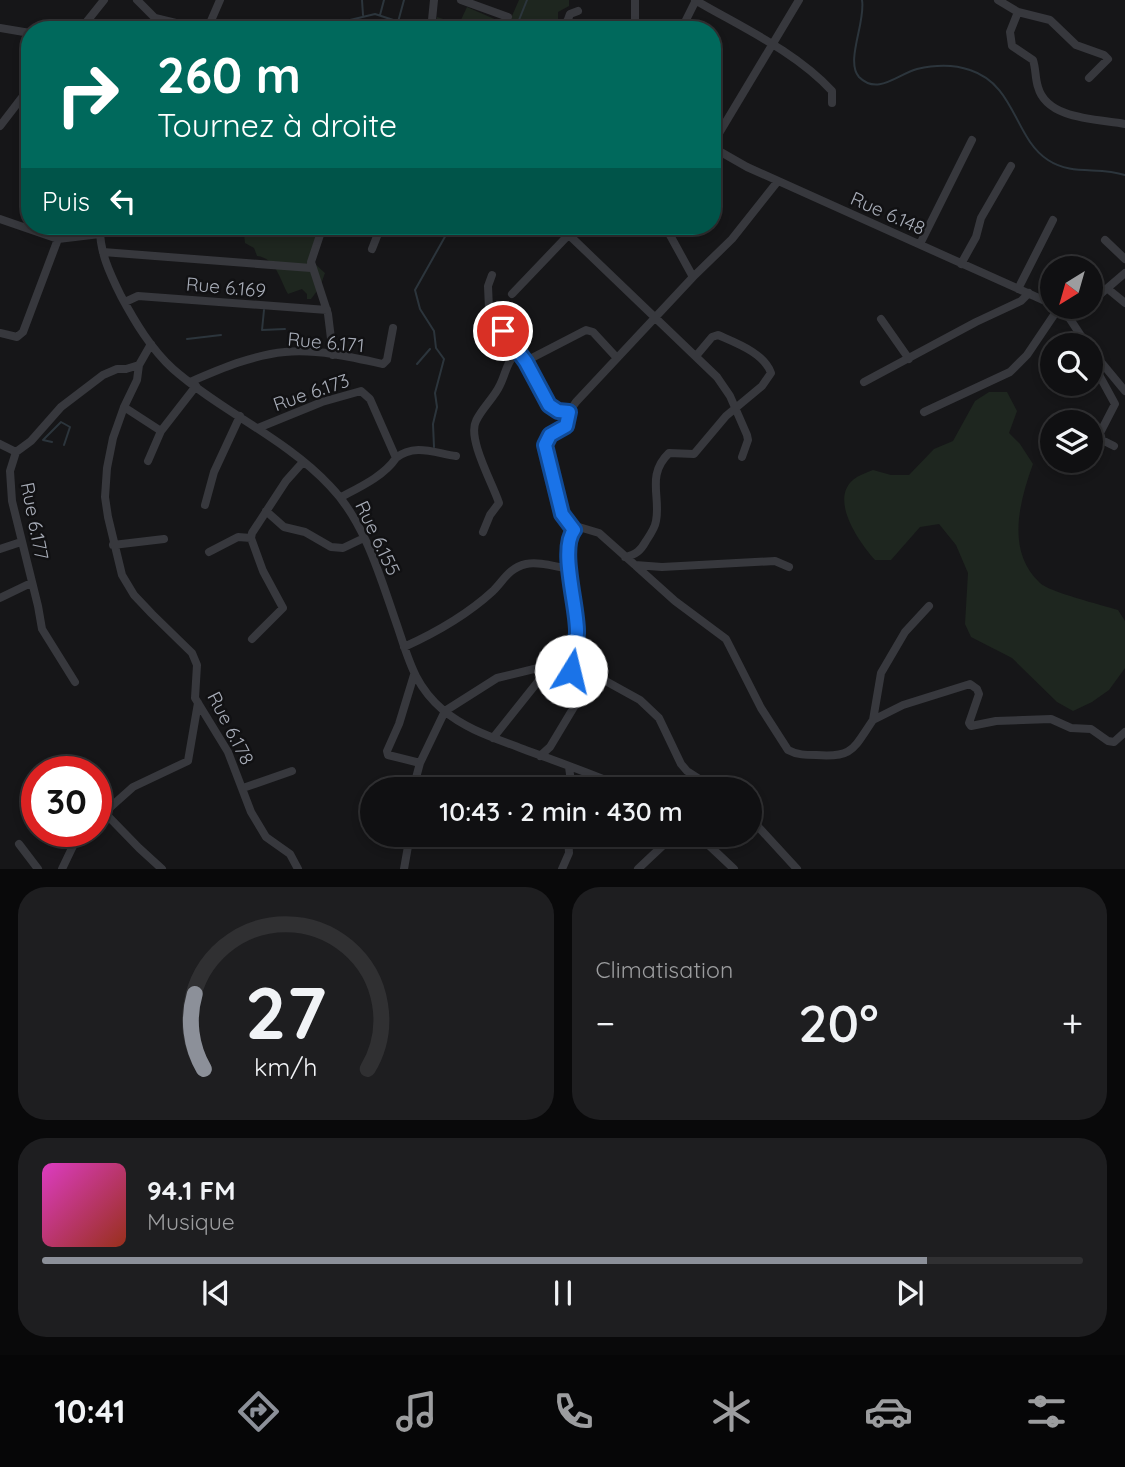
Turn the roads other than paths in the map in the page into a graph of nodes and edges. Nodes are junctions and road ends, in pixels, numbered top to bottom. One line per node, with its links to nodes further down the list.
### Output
1 (104, 0): 14 (street)
2 (138, 0): 13 (street)
3 (220, 0): 17 (street)
4 (434, 0): 18 (street)
5 (461, 0): 12 (street)
6 (635, 0): 20 (street)
7 (696, 0): 21 (street); 24 (street)
8 (799, 0): 24 (street)
9 (998, 0): 11 (street)
10 (578, 11): 19 (street)
11 (1018, 12): 25 (street); 28 (street)
12 (508, 17)
13 (155, 18): 15 (street); 16 (street)
14 (87, 21)
15 (156, 21)
16 (168, 21)
17 (210, 21)
18 (432, 21)
19 (567, 21)
20 (635, 21)
21 (686, 21)
22 (0, 28): 23 (street)
23 (21, 32)
24 (773, 45): 27 (street); 30 (street)
25 (1089, 78)
26 (21, 99): 29 (street)
27 (832, 103)
28 (1125, 124)
29 (0, 126)
30 (721, 131)
31 (972, 140): 47 (street)
32 (721, 151): 34 (street, Rue 6.148)
33 (1011, 166): 51 (street)
34 (779, 181): 47 (street, Rue 6.148); 55 (street)
35 (0, 220): 37 (street)
36 (1053, 220): 56 (street)
37 (21, 227)
38 (46, 235): 45 (street)
39 (77, 235): 45 (street)
40 (101, 235): 49 (street, Rue 6.155)
41 (320, 235): 52 (street)
42 (377, 235): 48 (street)
43 (569, 235): 60 (street); 65 (street)
44 (670, 235): 55 (street)
45 (58, 239): 70 (street)
46 (1105, 240): 50 (street)
47 (920, 244): 51 (street, Rue 6.148)
48 (372, 249)
49 (103, 252): 52 (street); 62 (street, Rue 6.155)
50 (1125, 259)
51 (961, 264): 56 (street, Rue 6.148)
52 (312, 268): 64 (street)
53 (1125, 273): 57 (street)
54 (492, 275): 73 (street)
55 (693, 277): 65 (street)
56 (1018, 289): 58 (street, Rue 6.148)
57 (1108, 289): 59 (street); 63 (street)
58 (1029, 293): 61 (street, Rue 6.148); 77 (street)
59 (1103, 293)
60 (512, 294)
61 (1040, 298)
62 (125, 302): 64 (street, Rue 6.169); 72 (street, Rue 6.155)
63 (1125, 303)
64 (327, 310): 74 (street)
65 (654, 319): 75 (street); 76 (street)
66 (881, 319): 77 (street)
67 (1048, 319): 88 (street)
68 (1070, 319): 71 (street, Rue 6.148)
69 (393, 328): 74 (street, Rue 6.171)
70 (0, 332)
71 (1079, 333)
72 (151, 344): 79 (street); 83 (street, Rue 6.155)
73 (518, 352): 78 (street); 104 (street)
74 (332, 355): 83 (street, Rue 6.171)
75 (696, 356): 86 (street); 86 (street)
76 (618, 358): 78 (street); 87 (street)
77 (909, 359): 82 (street)
78 (526, 362): 87 (street)
79 (139, 365): 85 (street, Rue 6.178); 94 (street)
80 (1103, 366): 84 (street)
81 (1103, 382): 93 (street)
82 (864, 383)
83 (193, 384): 89 (street, Rue 6.155); 91 (street)
84 (1125, 391)
85 (124, 407): 91 (street); 109 (street, Rue 6.178)
86 (735, 407): 96 (street); 112 (street)
87 (569, 412): 103 (street)
88 (924, 412)
89 (240, 416): 90 (street, Rue 6.155); 101 (street)
90 (258, 428): 97 (street, Rue 6.173); 99 (street, Rue 6.155)
91 (160, 431): 98 (street)
92 (0, 444): 94 (street)
93 (1114, 446)
94 (16, 452): 108 (street, Rue 6.177)
95 (456, 456): 97 (street)
96 (742, 457)
97 (396, 458): 100 (street)
98 (148, 461)
99 (303, 462): 100 (street, Rue 6.155); 102 (street)
100 (341, 497): 106 (street, Rue 6.155)
101 (205, 505)
102 (266, 511): 105 (street); 106 (street)
103 (574, 530): 112 (street); 115 (street)
104 (483, 532)
105 (251, 538): 111 (street); 119 (street)
106 (363, 538): 120 (street, Rue 6.155)
107 (164, 540): 109 (street)
108 (21, 542): 110 (street); 116 (street, Rue 6.177)
109 (113, 545): 126 (street, Rue 6.178)
110 (0, 549)
111 (209, 552)
112 (625, 556): 113 (street)
113 (635, 565): 114 (street); 128 (street)
114 (789, 567)
115 (569, 569): 120 (street); 122 (street)
116 (31, 583): 117 (street); 125 (street, Rue 6.177)
117 (0, 598)
118 (929, 606): 128 (street)
119 (252, 639)
120 (404, 647): 123 (street, Rue 6.155)
121 (548, 669): 122 (street); 127 (street); 130 (street)
122 (571, 671): 124 (street)
123 (414, 675): 127 (street, Rue 6.155); 132 (street)
124 (601, 679): 131 (street); 138 (street)
125 (75, 682)
126 (198, 703): 139 (street, Rue 6.178); 140 (street)
127 (445, 712): 130 (street, Rue 6.155); 132 (street)
128 (873, 720): 129 (street)
129 (1125, 732)
130 (493, 738): 131 (street, Rue 6.155)
131 (540, 755): 133 (street, Rue 6.155)
132 (420, 763): 135 (street)
133 (569, 768): 136 (street); 137 (street, Rue 6.155)
134 (292, 771): 139 (street)
135 (416, 777)
136 (570, 777)
137 (600, 777)
138 (696, 777)
139 (243, 788): 152 (street, Rue 6.178)
140 (112, 805)
141 (112, 820): 151 (street)
142 (762, 831): 157 (street)
143 (19, 844): 149 (street)
144 (73, 847): 150 (street)
145 (408, 847): 153 (street)
146 (569, 847): 154 (street)
147 (661, 847): 155 (street)
148 (711, 847): 156 (street)
149 (38, 869)
150 (62, 869)
151 (162, 869)
152 (298, 869)
153 (404, 869)
154 (562, 869)
155 (638, 869)
156 (734, 869)
157 (797, 869)

